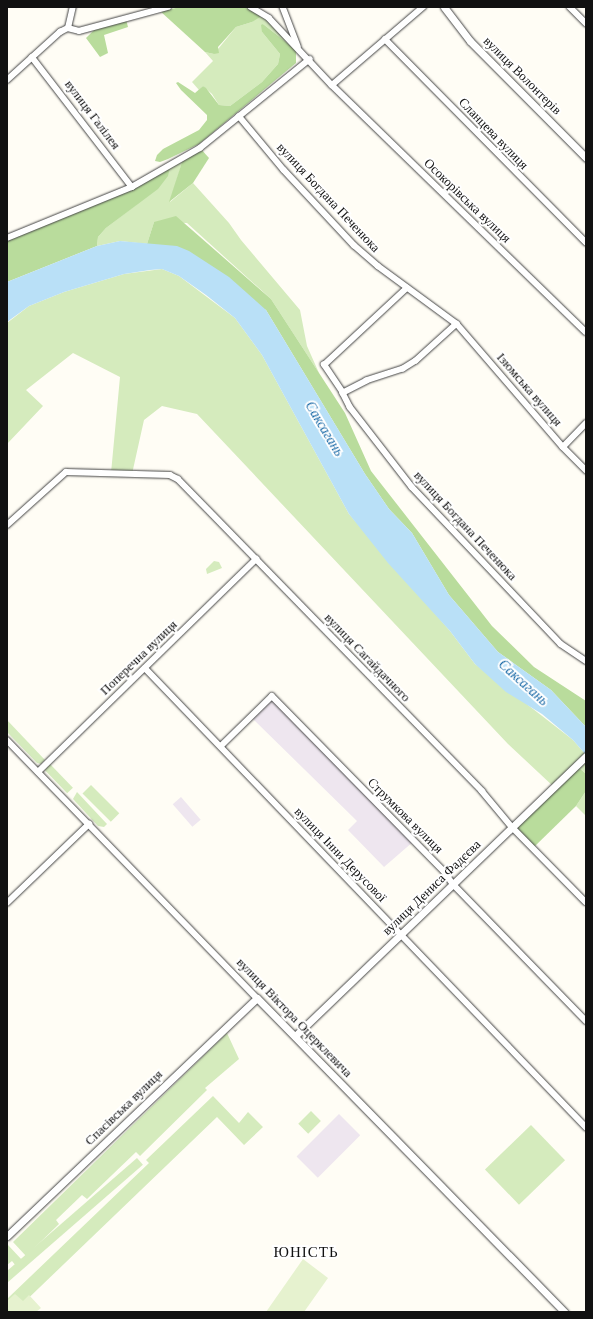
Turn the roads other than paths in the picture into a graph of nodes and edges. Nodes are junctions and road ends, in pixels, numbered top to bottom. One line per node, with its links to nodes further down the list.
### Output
1 (73, 7): 9 (street)
2 (168, 7): 9 (street)
3 (251, 7): 11 (street)
4 (283, 7): 11 (street)
5 (423, 7): 10 (street)
6 (444, 7): 17 (street, вулиця Волонтерів)
7 (570, 7): 8 (street)
8 (586, 24)
9 (68, 28): 12 (street)
10 (385, 39): 15 (street); 20 (street, Сланцева вулиця)
11 (298, 46): 13 (street)
12 (32, 57): 14 (street); 18 (street, вулиця Галілея)
13 (310, 59): 15 (street); 16 (street)
14 (7, 80)
15 (332, 85): 23 (street, Осокорівська вулиця)
16 (239, 116): 18 (street); 21 (street, вулиця Богдана Печенюка)
17 (586, 158)
18 (132, 187): 19 (street)
19 (7, 238)
20 (586, 242)
21 (407, 288): 22 (street, вулиця Богдана Печенюка); 24 (street, вулиця Богдана Печенюка)
22 (457, 324): 24 (street); 26 (street, Ізюмська вулиця)
23 (586, 332)
24 (343, 393): 31 (street, вулиця Богдана Печенюка)
25 (586, 423): 26 (street)
26 (563, 447): 27 (street, Ізюмська вулиця)
27 (586, 470)
28 (7, 516): 29 (street)
29 (9, 523): 30 (street, вулиця Сагайдачного)
30 (256, 559): 32 (street, Поперечна вулиця); 38 (street, вулиця Сагайдачного)
31 (586, 661)
32 (145, 668): 34 (street, вулиця Інни Дерусової); 36 (street, Поперечна вулиця)
33 (7, 740): 36 (street, вулиця Віктора Оцерклевича)
34 (221, 746): 39 (street, Струмкова вулиця); 42 (street, вулиця Інни Дерусової)
35 (586, 756): 38 (street, вулиця Дениса Фадєєва)
36 (38, 772): 37 (street, вулиця Віктора Оцерклевича)
37 (89, 824): 41 (street); 43 (street, вулиця Віктора Оцерклевича)
38 (512, 827): 39 (street, вулиця Дениса Фадєєва); 40 (street, вулиця Сагайдачного)
39 (453, 884): 42 (street, вулиця Дениса Фадєєва); 44 (street, Струмкова вулиця)
40 (586, 902)
41 (7, 903)
42 (400, 936): 45 (street, вулиця Дениса Фадєєва); 46 (street, вулиця Інни Дерусової)
43 (257, 998): 45 (street, вулиця Віктора Оцерклевича); 47 (street, Спасівська вулиця)
44 (586, 1021)
45 (295, 1036): 48 (street, вулиця Віктора Оцерклевича)
46 (586, 1127)
47 (7, 1236)
48 (565, 1312)

